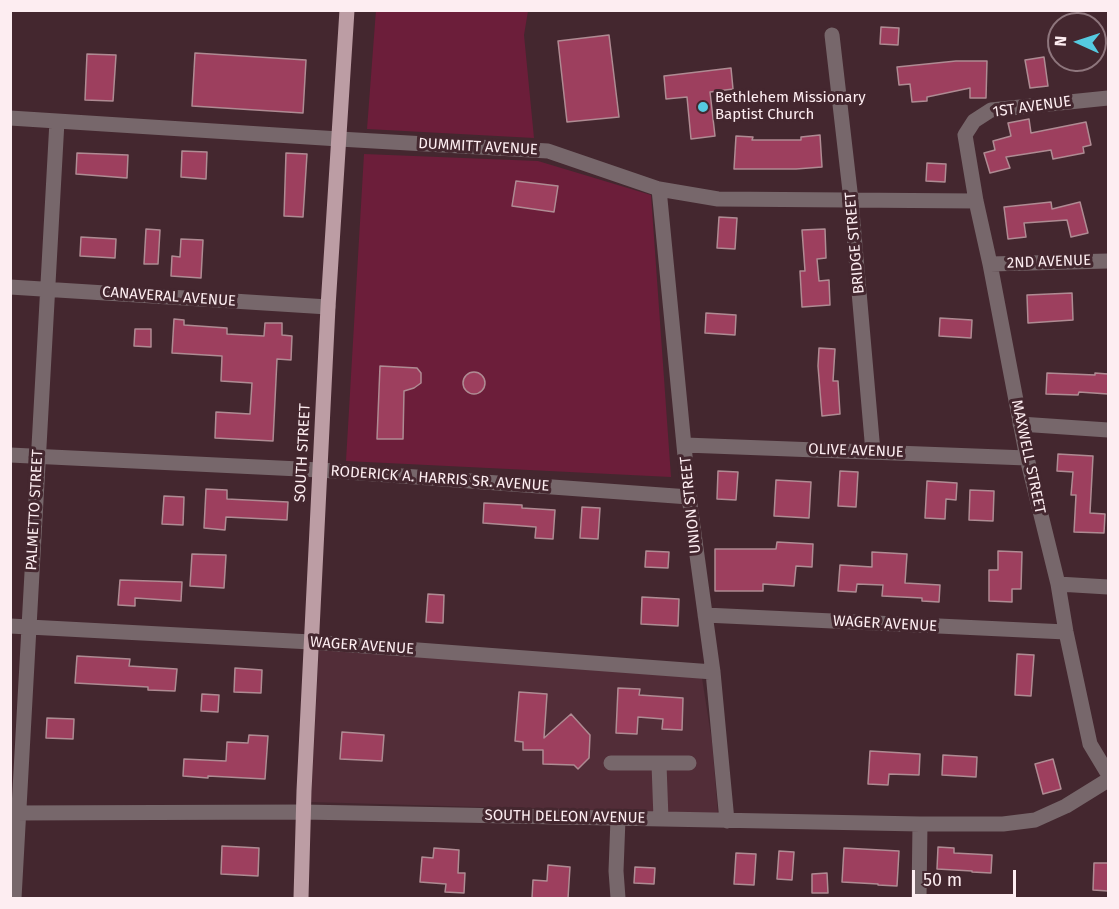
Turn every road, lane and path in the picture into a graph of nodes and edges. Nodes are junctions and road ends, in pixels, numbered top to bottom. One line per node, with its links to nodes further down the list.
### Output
1 (347, 10): 7 (main road, SOUTH STREET)
2 (832, 35): 9 (street, BRIDGE STREET)
3 (1108, 98): 6 (street, 1ST AVENUE)
4 (10, 118): 5 (street, DUMMITT AVENUE)
5 (57, 121): 7 (street, DUMMITT AVENUE); 14 (street, PALMETTO STREET)
6 (965, 135): 10 (street, MAXWELL STREET)
7 (339, 140): 8 (street, DUMMITT AVENUE); 15 (main road, SOUTH STREET)
8 (659, 189): 9 (street, DUMMITT AVENUE); 18 (street, UNION STREET)
9 (851, 200): 10 (street, DUMMITT AVENUE); 19 (street, BRIDGE STREET)
10 (976, 201): 12 (street, MAXWELL STREET)
11 (1108, 261): 12 (street, 2ND AVENUE)
12 (990, 264): 16 (street, MAXWELL STREET)
13 (10, 287): 14 (street, CANAVERAL AVENUE)
14 (49, 289): 15 (street, CANAVERAL AVENUE); 21 (street, PALMETTO STREET)
15 (328, 307): 23 (main road, SOUTH STREET)
16 (1020, 424): 17 (street); 22 (street, MAXWELL STREET)
17 (1108, 430)
18 (685, 446): 19 (street, OLIVE AVENUE); 24 (street, UNION STREET)
19 (873, 452): 22 (street, OLIVE AVENUE)
20 (10, 455): 21 (street, RODERICK A. HARRIS SR. AVENUE)
21 (38, 457): 23 (street, RODERICK A. HARRIS SR. AVENUE); 29 (street, PALMETTO STREET)
22 (1027, 458): 25 (street, MAXWELL STREET)
23 (320, 470): 24 (street, RODERICK A. HARRIS SR. AVENUE); 31 (main road, SOUTH STREET)
24 (689, 497): 27 (street, UNION STREET)
25 (1058, 584): 26 (street); 30 (street, MAXWELL STREET)
26 (1108, 587)
27 (705, 615): 30 (street, WAGER AVENUE); 32 (street, UNION STREET)
28 (10, 626): 29 (street, WAGER AVENUE)
29 (29, 627): 31 (street, WAGER AVENUE); 39 (street, PALMETTO STREET)
30 (1066, 632): 36 (street, MAXWELL STREET)
31 (311, 642): 32 (street, WAGER AVENUE); 38 (main road, SOUTH STREET)
32 (713, 672): 42 (street, UNION STREET)
33 (611, 763): 35 (street)
34 (689, 763): 35 (street)
35 (659, 764): 41 (street)
36 (1108, 774)
37 (1108, 780): 43 (street, SOUTH DELEON AVENUE)
38 (303, 812): 39 (street, SOUTH DELEON AVENUE); 40 (street, SOUTH DELEON AVENUE); 45 (main road, SOUTH STREET)
39 (15, 813): 44 (street, PALMETTO STREET)
40 (618, 819): 41 (street, SOUTH DELEON AVENUE); 46 (street)
41 (661, 819): 42 (street, SOUTH DELEON AVENUE)
42 (727, 821): 43 (street, SOUTH DELEON AVENUE)
43 (920, 824): 47 (street)
44 (14, 898)
45 (301, 898)
46 (618, 898)
47 (919, 898)

